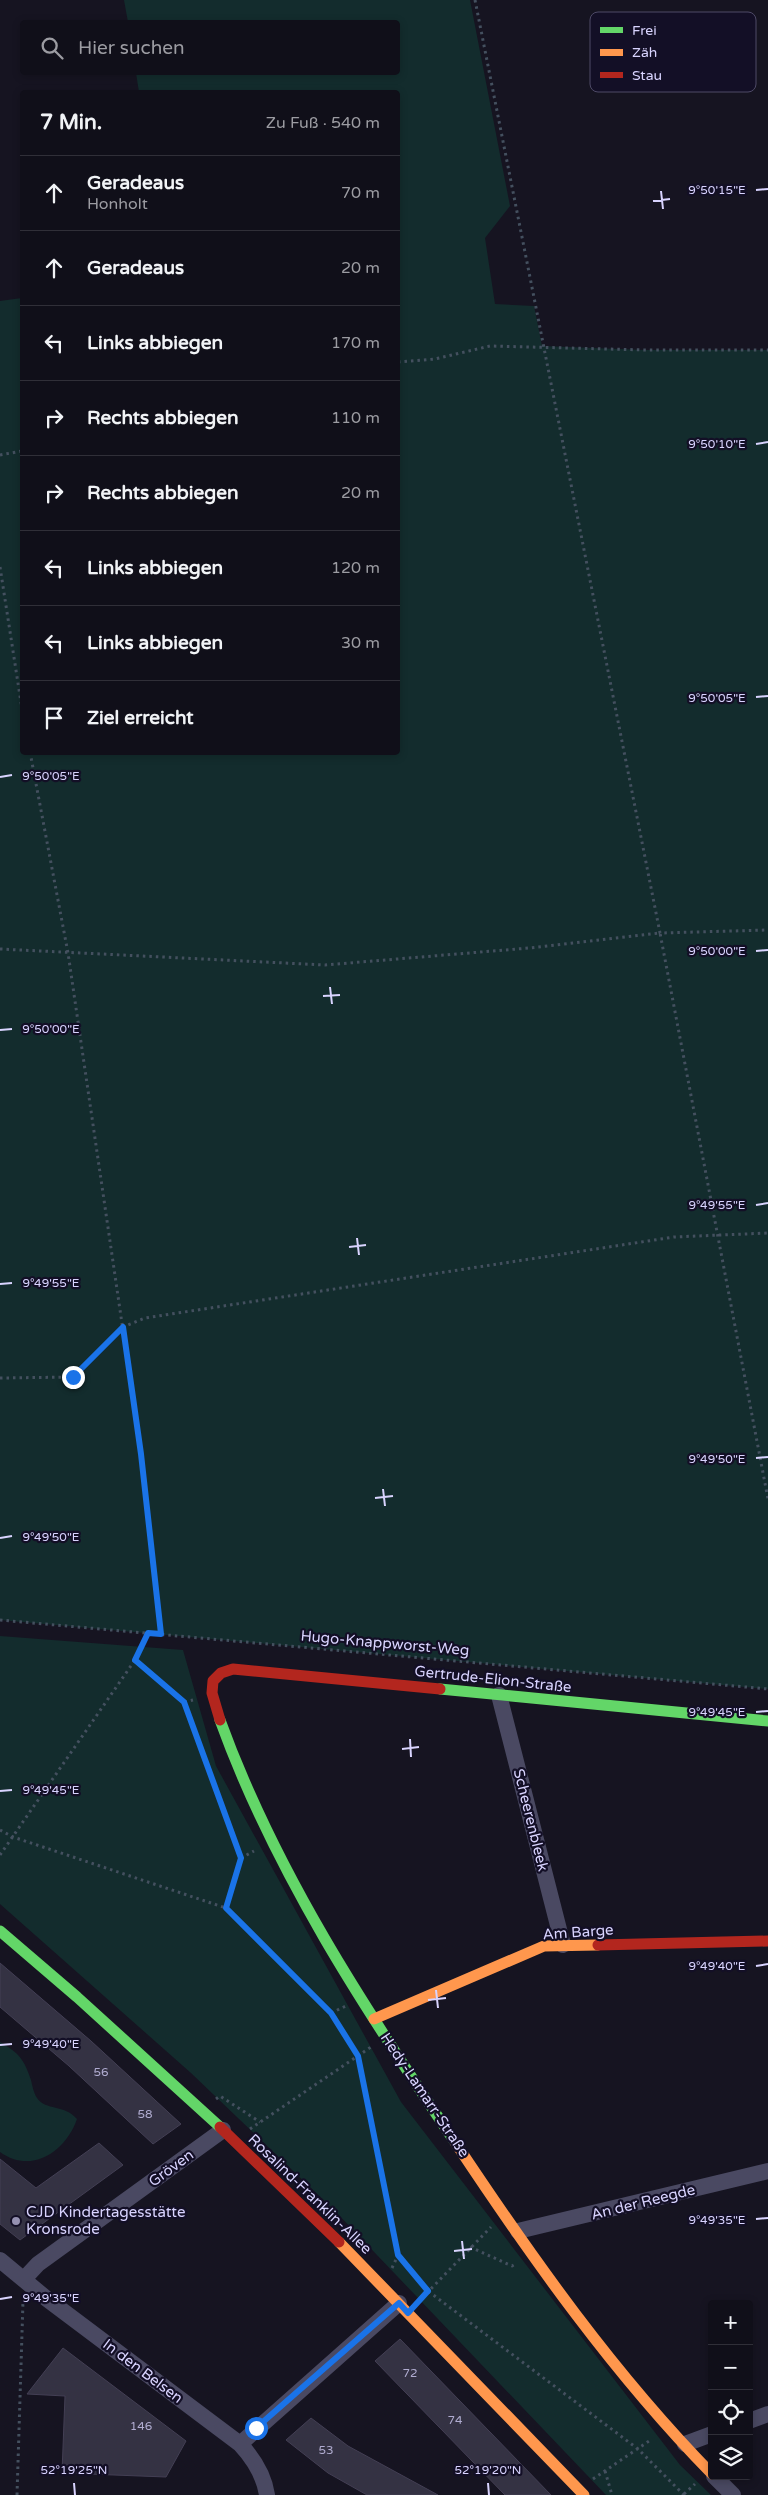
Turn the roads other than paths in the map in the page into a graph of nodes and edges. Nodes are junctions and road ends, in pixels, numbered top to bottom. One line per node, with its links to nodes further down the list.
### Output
1 (212, 1694): 2 (street, Gertrude-Elion-Straße); 7 (street, Hedy-Lamarr-Straße)
2 (499, 1695): 3 (street, Gertrude-Elion-Straße); 6 (street, Scheerenbleek)
3 (768, 1721)
4 (0, 1931): 8 (street, Rosalind-Franklin-Allee)
5 (768, 1941): 6 (street, Am Barge)
6 (563, 1945): 7 (street, Am Barge)
7 (374, 2019): 10 (street, Hedy-Lamarr-Straße)
8 (228, 2135): 12 (street, Gröven); 13 (street, Rosalind-Franklin-Allee)
9 (768, 2172): 10 (street, An der Reegde)
10 (518, 2231): 18 (street, Hedy-Lamarr-Straße)
11 (0, 2260): 12 (street, In den Belsen)
12 (24, 2279): 17 (street, In den Belsen)
13 (404, 2308): 17 (street); 21 (street, Rosalind-Franklin-Allee)
14 (768, 2414): 15 (street)
15 (753, 2420)
16 (709, 2435): 18 (street)
17 (240, 2444): 22 (street, In den Belsen)
18 (684, 2444): 19 (street, Hedy-Lamarr-Straße)
19 (708, 2470)
20 (718, 2480): 23 (street, Hedy-Lamarr-Straße)
21 (581, 2492)
22 (267, 2495)
23 (733, 2495)

